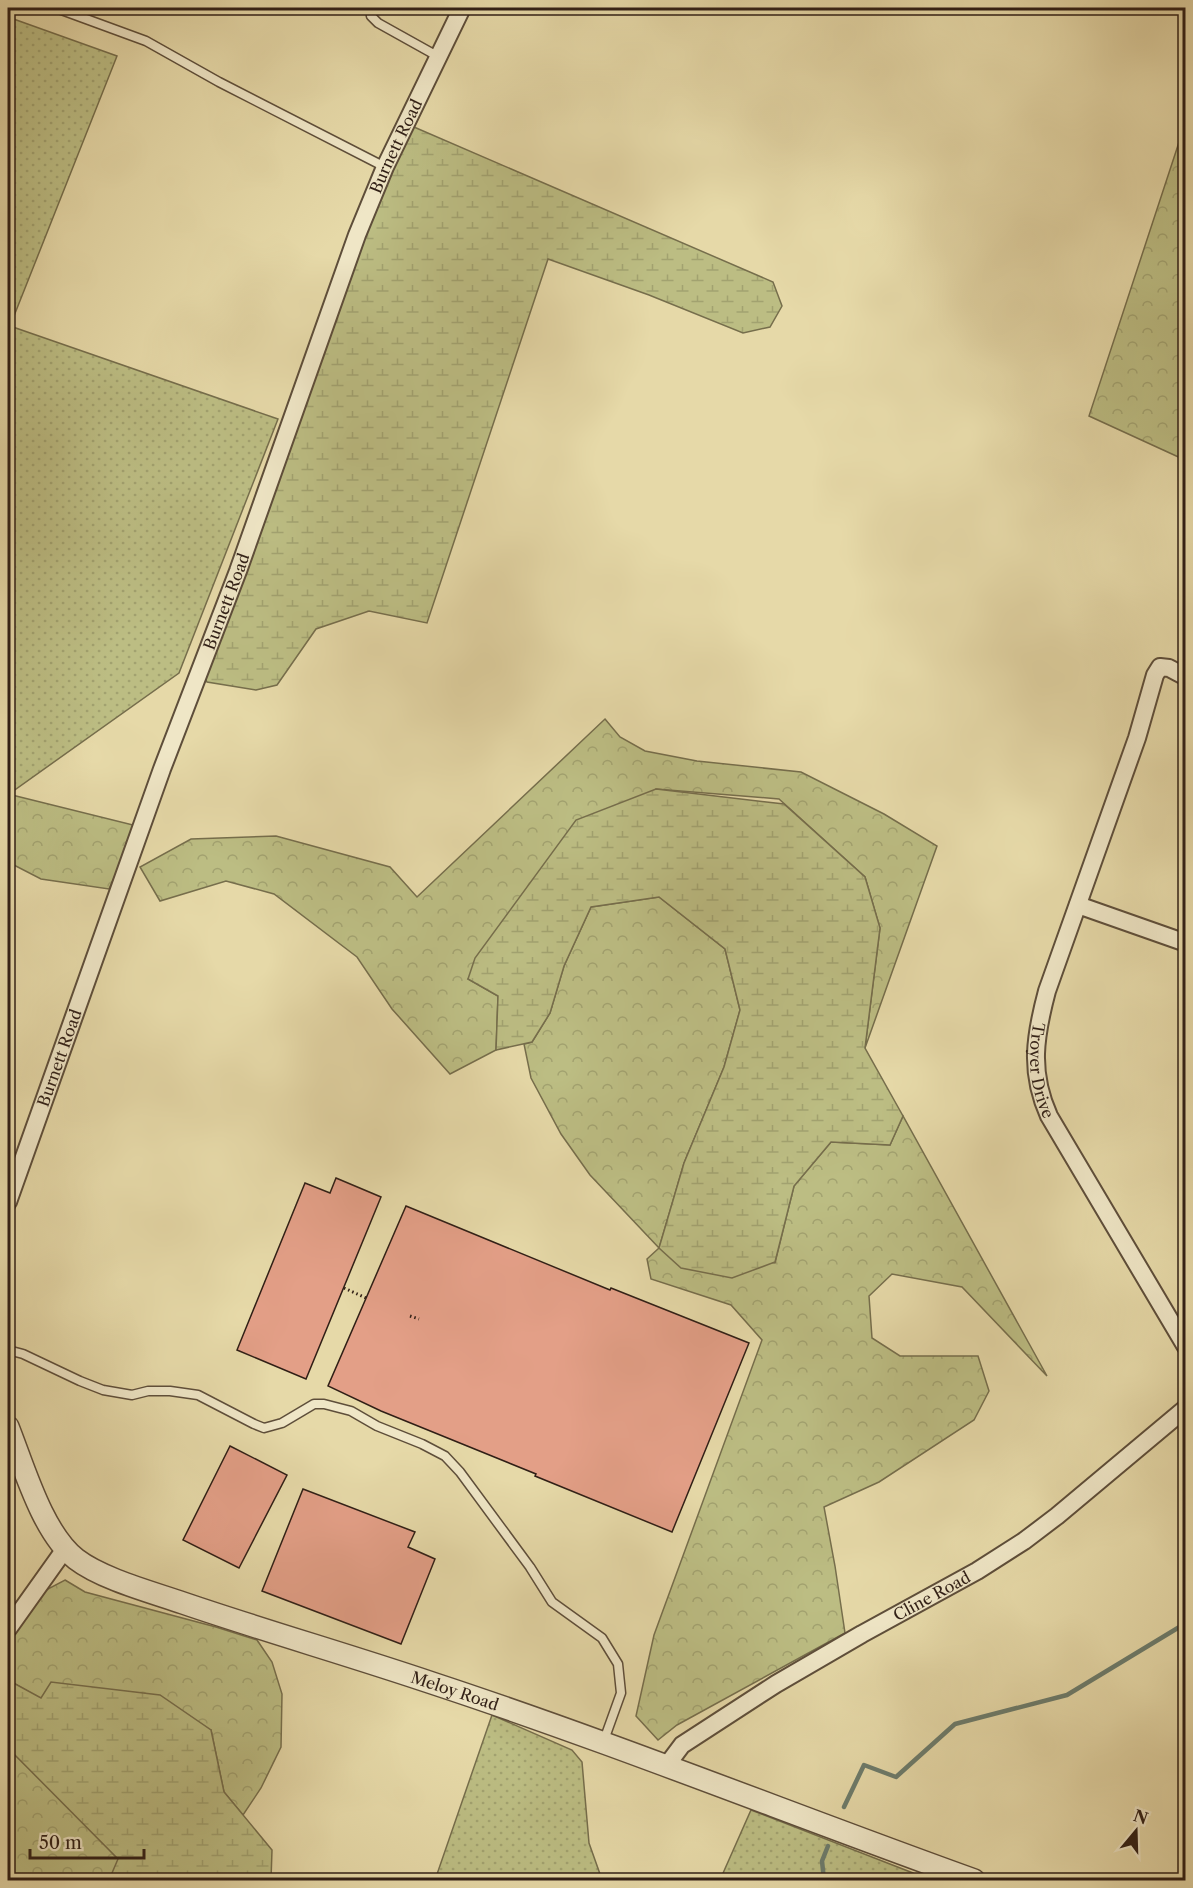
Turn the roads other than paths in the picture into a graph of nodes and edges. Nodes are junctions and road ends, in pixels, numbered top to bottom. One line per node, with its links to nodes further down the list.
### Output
1 (56, 8): 5 (lane)
2 (370, 8): 4 (lane)
3 (462, 8): 4 (street, Burnett Road)
4 (439, 57): 5 (street, Burnett Road)
5 (386, 167): 9 (street, Burnett Road)
6 (1185, 677): 7 (street, Troyer Drive)
7 (1078, 905): 8 (street); 10 (street, Troyer Drive)
8 (1185, 943)
9 (8, 1202)
10 (1185, 1347)
11 (8, 1350): 16 (lane)
12 (1185, 1408): 17 (street, Cline Road)
13 (8, 1427): 14 (street, Meloy Road)
14 (65, 1549): 15 (street); 16 (street, Meloy Road)
15 (8, 1629)
16 (603, 1743): 17 (street, Meloy Road)
17 (667, 1765): 18 (street, Meloy Road)
18 (974, 1881)

